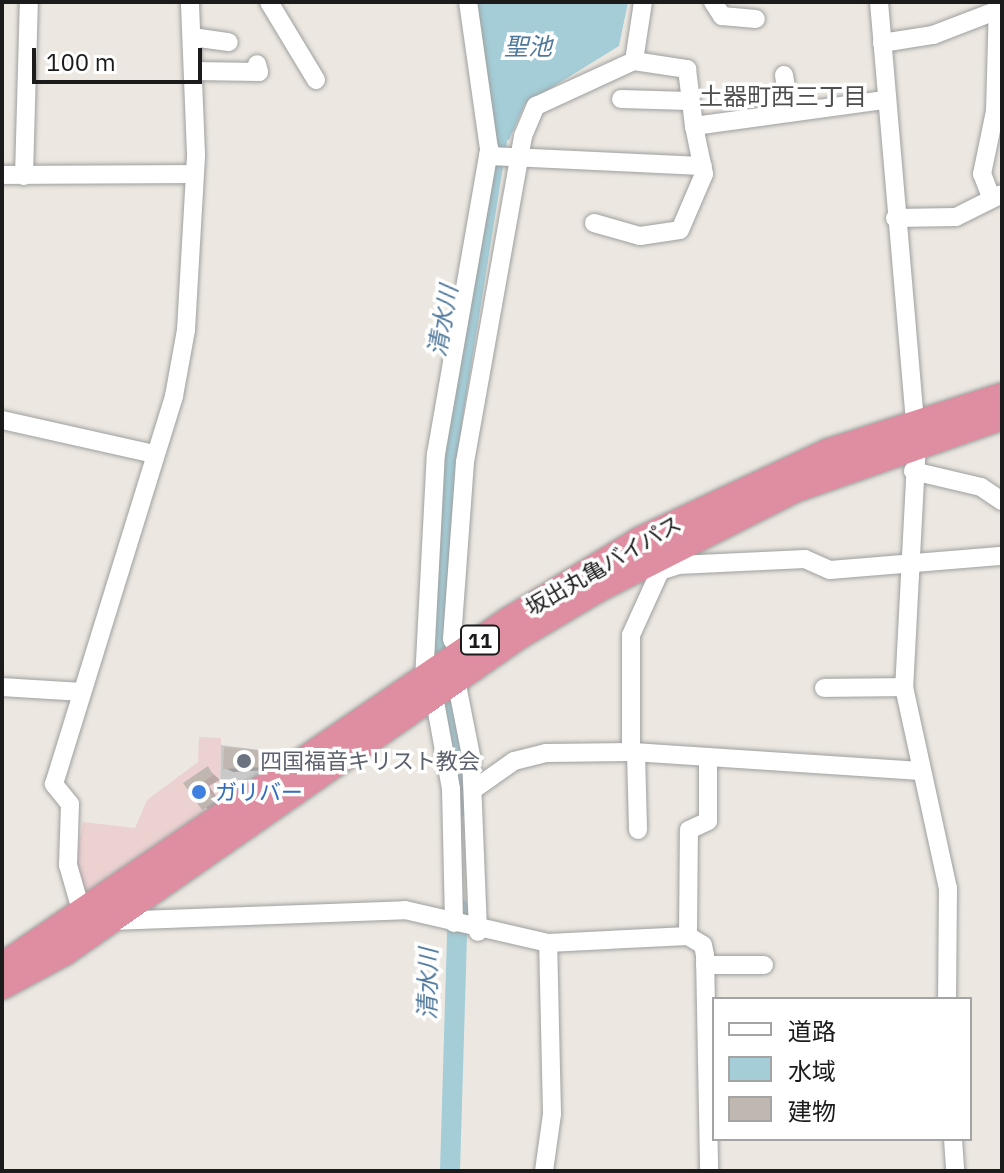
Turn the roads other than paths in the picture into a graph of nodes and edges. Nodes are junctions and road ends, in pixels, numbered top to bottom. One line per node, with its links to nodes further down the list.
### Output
1 (29, 2): 28 (street)
2 (190, 2): 10 (street)
3 (269, 2): 17 (street)
4 (468, 2): 23 (street)
5 (643, 2): 13 (street)
6 (713, 2): 9 (street)
7 (879, 2): 12 (street)
8 (998, 6): 12 (street); 29 (street)
9 (756, 19)
10 (192, 37): 11 (street); 15 (street)
11 (229, 42)
12 (882, 43): 19 (street)
13 (634, 61): 20 (street); 24 (street)
14 (257, 64): 15 (street)
15 (194, 71): 26 (street)
16 (784, 75): 21 (street)
17 (316, 80)
18 (621, 99): 20 (street)
19 (885, 100): 21 (street); 30 (street)
20 (689, 101): 22 (street)
21 (790, 113): 22 (street)
22 (694, 126): 25 (street)
23 (488, 156): 24 (street); 46 (street)
24 (519, 158): 25 (street); 42 (street)
25 (703, 166): 31 (street)
26 (194, 174): 28 (street); 36 (street)
27 (2, 175): 28 (street)
28 (24, 176)
29 (996, 195): 30 (street)
30 (895, 218): 35 (street)
31 (594, 223)
32 (1002, 396): 35 (highway, 坂出丸亀バイパス / 11)
33 (1002, 417): 35 (highway, 坂出丸亀バイパス / 11)
34 (2, 420): 36 (street)
35 (916, 432): 37 (street); 40 (highway, 坂出丸亀バイパス / 11)
36 (154, 454): 48 (street)
37 (913, 471): 38 (street); 41 (street)
38 (1002, 501)
39 (1002, 556): 41 (street)
40 (651, 557): 41 (street); 42 (highway, 坂出丸亀バイパス / 11); 43 (highway, 坂出丸亀バイパス / 11); 49 (street)
41 (914, 560): 45 (street)
42 (460, 653): 46 (highway, 坂出丸亀バイパス / 11)
43 (456, 680): 46 (highway, 坂出丸亀バイパス / 11); 52 (street)
44 (2, 687): 48 (street)
45 (904, 687): 47 (street); 51 (street)
46 (429, 688): 54 (highway, 坂出丸亀バイパス / 11); 55 (highway, 坂出丸亀バイパス / 11); 56 (street)
47 (824, 688)
48 (82, 692): 54 (street)
49 (634, 752): 50 (street); 52 (street); 53 (street)
50 (708, 761): 51 (street); 58 (street)
51 (919, 771): 64 (street)
52 (473, 790): 57 (street)
53 (638, 830)
54 (83, 917): 62 (highway, 坂出丸亀バイパス / 11)
55 (111, 921): 56 (street); 63 (highway, 坂出丸亀バイパス / 11)
56 (454, 923): 57 (street)
57 (478, 932): 59 (street)
58 (688, 936): 59 (street); 60 (street)
59 (548, 943): 67 (street)
60 (705, 965): 61 (street); 65 (street)
61 (764, 965)
62 (2, 966)
63 (2, 986)
64 (947, 997)
65 (710, 1001): 68 (street)
66 (953, 1141): 69 (street)
67 (544, 1171)
68 (709, 1171)
69 (955, 1171)

